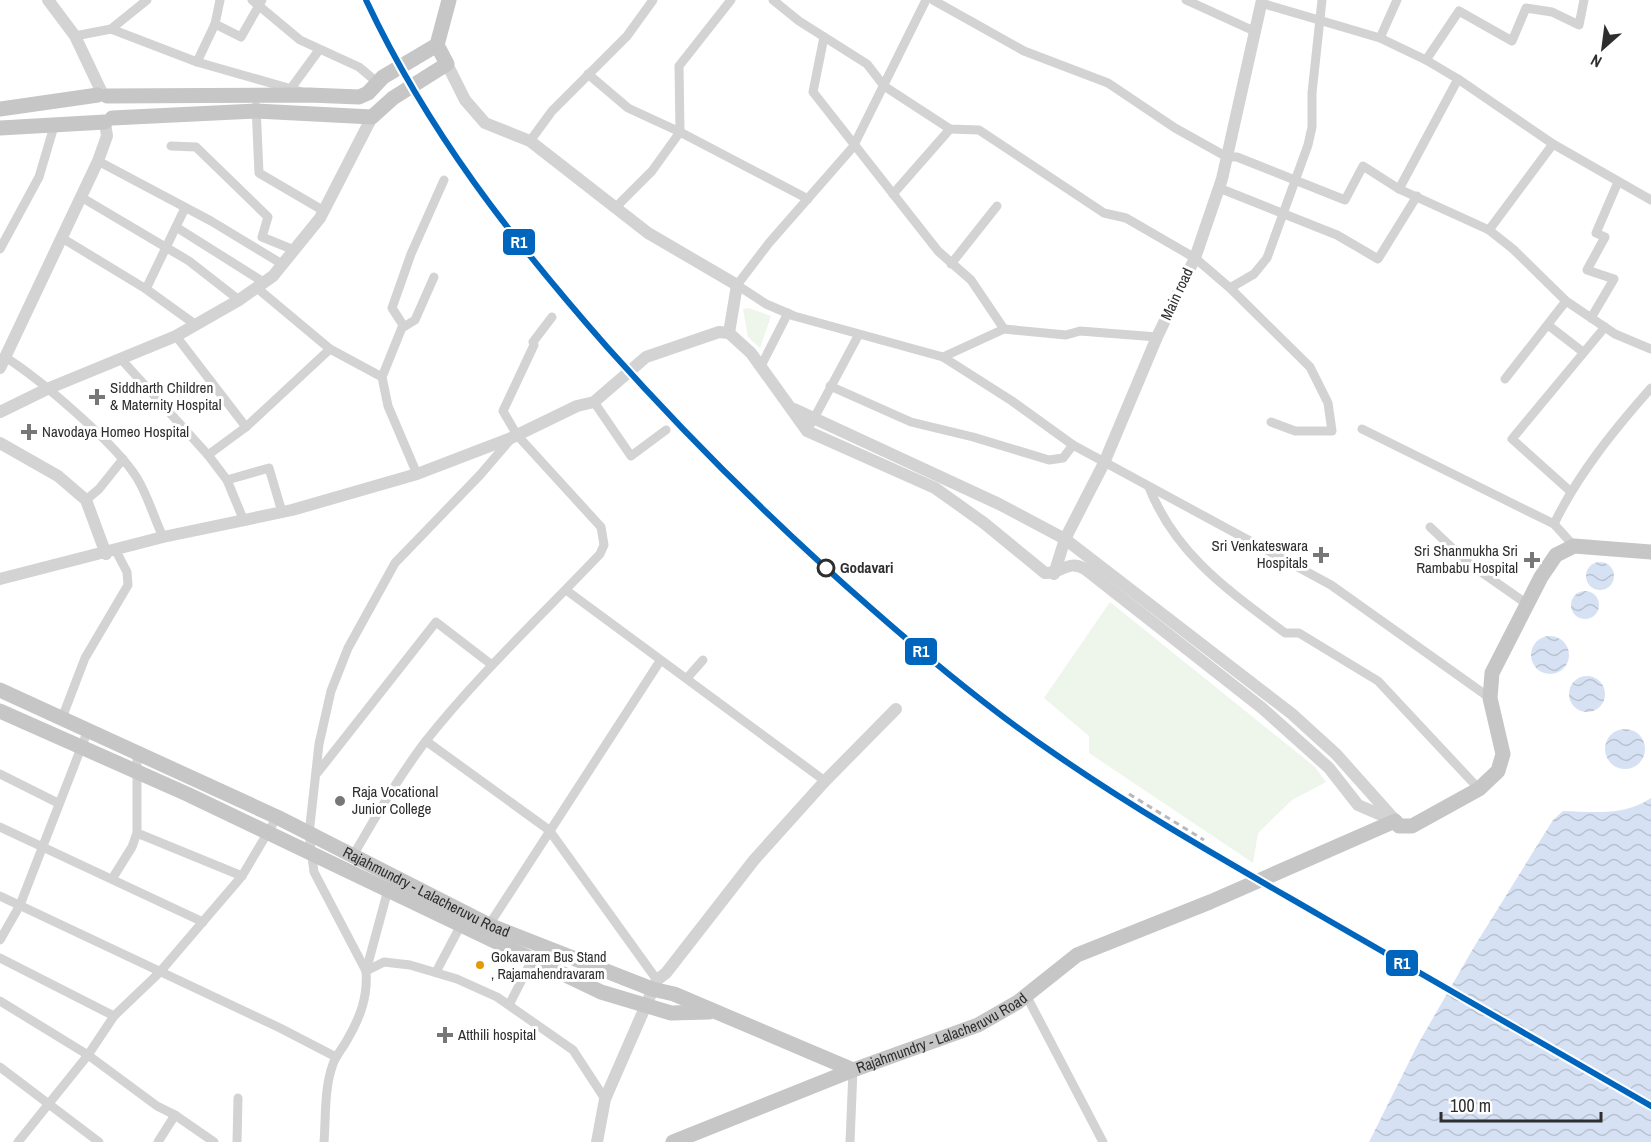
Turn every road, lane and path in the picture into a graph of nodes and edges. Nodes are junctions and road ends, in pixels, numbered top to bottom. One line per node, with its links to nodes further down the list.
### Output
1 (48, 0): 20 (street)
2 (147, 0): 18 (street)
3 (220, 0): 17 (street)
4 (449, 0): 23 (main road)
5 (653, 0): 28 (street)
6 (731, 0): 43 (street)
7 (773, 0): 21 (street)
8 (926, 0): 31 (street)
9 (933, 0): 48 (street)
10 (1186, 0): 19 (street)
11 (1322, 0): 16 (street)
12 (1397, 0): 22 (street)
13 (1584, 0): 25 (street)
14 (257, 2): 17 (street); 24 (street)
15 (1262, 2): 16 (street); 19 (street, Main road)
16 (1322, 21): 22 (street); 51 (street)
17 (215, 24): 26 (street)
18 (111, 29): 20 (street); 26 (street)
19 (1254, 31): 48 (street, Main road)
20 (75, 36): 33 (street)
21 (824, 37): 31 (street); 47 (street)
22 (1380, 38): 25 (street)
23 (437, 45): 27 (main road); 30 (main road)
24 (319, 50): 30 (street); 32 (street)
25 (1426, 60): 29 (street)
26 (197, 62): 32 (street)
27 (442, 67): 38 (main road); 44 (street)
28 (588, 74): 43 (street); 44 (street)
29 (1458, 79): 45 (street); 54 (street)
30 (381, 80): 35 (main road)
31 (884, 86): 42 (street); 47 (street)
32 (292, 87): 35 (street)
33 (103, 95): 34 (main road); 36 (main road); 39 (main road); 39 (main road)
34 (256, 95): 35 (main road); 37 (street)
35 (309, 95)
36 (0, 109)
37 (256, 111): 38 (main road); 39 (main road); 63 (street)
38 (372, 117): 63 (street)
39 (108, 120): 40 (main road); 49 (street)
40 (55, 123): 41 (main road); 69 (street)
41 (0, 128)
42 (950, 129): 55 (street); 71 (street)
43 (680, 132): 58 (street); 60 (street)
44 (530, 141): 60 (street)
45 (1554, 144): 52 (street); 66 (street)
46 (171, 146): 70 (street)
47 (853, 147): 55 (street); 58 (street)
48 (1227, 157): 51 (street); 53 (street, Main road)
49 (98, 161): 57 (street); 62 (street)
50 (444, 180): 87 (street)
51 (1297, 181): 54 (street); 64 (street)
52 (1618, 183): 59 (street); 83 (street)
53 (1219, 188): 64 (street); 71 (street, Main road)
54 (1400, 189): 56 (street)
55 (893, 194): 73 (street)
56 (1417, 196): 64 (street); 66 (street)
57 (81, 197): 67 (street); 68 (street)
58 (808, 199): 76 (street)
59 (1651, 200)
60 (617, 206): 76 (street)
61 (997, 206): 73 (street)
62 (185, 208): 65 (street); 72 (street)
63 (324, 211): 70 (street)
64 (1284, 213): 77 (street)
65 (176, 227): 68 (street); 75 (street)
66 (1489, 231): 80 (street)
67 (62, 238): 78 (street); 98 (street)
68 (165, 247): 78 (street); 79 (street)
69 (0, 249)
70 (294, 250): 72 (street)
71 (1195, 258): 77 (street); 92 (street, Main road)
72 (282, 264): 75 (street)
73 (951, 264): 88 (street)
74 (435, 277): 87 (street)
75 (261, 285): 79 (street); 93 (street)
76 (737, 285): 81 (street); 89 (street)
77 (1230, 288): 109 (street)
78 (146, 289): 84 (street)
79 (239, 300): 84 (street)
80 (1566, 301): 83 (street); 85 (street)
81 (788, 313): 91 (street); 99 (street)
82 (552, 317): 114 (street)
83 (1591, 318): 86 (street)
84 (196, 325): 90 (street)
85 (1548, 325): 95 (street); 101 (street)
86 (1605, 327): 94 (street); 95 (street)
87 (402, 328): 100 (street)
88 (1004, 329): 92 (street); 96 (street)
89 (729, 333): 99 (street); 105 (street)
90 (176, 336): 97 (street); 110 (street)
91 (858, 336): 96 (street); 102 (street)
92 (1157, 337): 119 (street, Main road)
93 (330, 349): 100 (street); 110 (street)
94 (1651, 349)
95 (1583, 352): 123 (street)
96 (944, 357): 116 (street)
97 (121, 359): 104 (street); 117 (street)
98 (3, 362): 104 (street)
99 (761, 366): 106 (street)
100 (382, 376): 120 (street)
101 (1505, 379)
102 (830, 386): 108 (street); 116 (street)
103 (1651, 388): 123 (street)
104 (47, 389): 107 (street); 118 (street)
105 (594, 402): 112 (street); 114 (street)
106 (794, 409): 108 (street); 113 (street)
107 (0, 412)
108 (815, 418): 113 (street); 130 (street)
109 (1271, 422)
110 (246, 427): 117 (street)
111 (1362, 429): 127 (street)
112 (666, 430)
113 (807, 431): 134 (street)
114 (514, 436): 120 (street); 136 (street); 152 (street)
115 (0, 443): 124 (street)
116 (1073, 445): 119 (street)
117 (208, 455): 121 (street)
118 (123, 459): 124 (street); 129 (street)
119 (1104, 463): 122 (street); 130 (street, Main road)
120 (417, 474): 125 (street)
121 (227, 480): 125 (street); 126 (street)
122 (1149, 487): 143 (street); 155 (street)
123 (1570, 491): 127 (street)
124 (86, 500): 132 (street)
125 (282, 512): 126 (street)
126 (244, 521): 129 (street)
127 (1554, 524): 131 (street)
128 (1430, 527): 137 (street)
129 (163, 537): 132 (street)
130 (1065, 539): 134 (street, Main road); 158 (street)
131 (1574, 546): 133 (main road); 137 (main road, Rajahmundry - Lalacheruvu Road)
132 (111, 552): 135 (street); 146 (street)
133 (1651, 552)
134 (1054, 574): 158 (street)
135 (0, 579)
136 (566, 590): 139 (street); 140 (street)
137 (1527, 603): 143 (main road, Rajahmundry - Lalacheruvu Road)
138 (704, 660): 141 (street)
139 (660, 661): 141 (street); 160 (street)
140 (492, 665): 148 (street); 152 (street)
141 (687, 678): 154 (street)
142 (0, 690): 146 (main road, Rajahmundry - Lalacheruvu Road)
143 (1491, 698): 155 (main road, Rajahmundry - Lalacheruvu Road)
144 (896, 708): 154 (street)
145 (0, 711): 149 (main road)
146 (62, 718): 147 (main road, Rajahmundry - Lalacheruvu Road)
147 (88, 730): 149 (street); 150 (main road, Rajahmundry - Lalacheruvu Road)
148 (426, 741): 160 (street); 166 (street)
149 (81, 747): 151 (main road); 156 (street)
150 (137, 753): 151 (street); 157 (main road, Rajahmundry - Lalacheruvu Road)
151 (137, 772): 161 (main road); 162 (street)
152 (317, 772): 163 (street)
153 (0, 774): 156 (street)
154 (825, 782): 181 (street)
155 (1479, 789): 158 (main road, Rajahmundry - Lalacheruvu Road)
156 (58, 803): 164 (street)
157 (277, 817): 161 (street); 163 (main road, Rajahmundry - Lalacheruvu Road)
158 (1395, 821): 182 (main road, Rajahmundry - Lalacheruvu Road)
159 (0, 826): 164 (street)
160 (549, 830): 174 (street); 181 (street)
161 (268, 832): 165 (main road); 167 (street)
162 (137, 833): 167 (street); 168 (street)
163 (309, 834): 165 (street); 166 (main road, Rajahmundry - Lalacheruvu Road)
164 (42, 845): 168 (street); 171 (street)
165 (312, 853): 169 (main road); 178 (street)
166 (354, 854): 169 (main road, Rajahmundry - Lalacheruvu Road)
167 (242, 876): 173 (street)
168 (112, 879): 173 (street)
169 (390, 882): 172 (main road, Rajahmundry - Lalacheruvu Road); 178 (street)
170 (0, 896): 171 (street)
171 (20, 905): 175 (street); 180 (street)
172 (464, 919): 174 (main road, Rajahmundry - Lalacheruvu Road); 176 (main road); 179 (street)
173 (203, 922): 180 (street)
174 (489, 925): 176 (main road, Rajahmundry - Lalacheruvu Road)
175 (0, 940)
176 (536, 952): 181 (main road, Rajahmundry - Lalacheruvu Road); 184 (street); 185 (main road)
177 (0, 958): 187 (street)
178 (366, 971): 179 (street); 189 (street)
179 (436, 972): 184 (street)
180 (159, 973): 187 (street); 189 (street)
181 (655, 985): 185 (street); 186 (main road, Rajahmundry - Lalacheruvu Road)
182 (1026, 995): 191 (main road, Rajahmundry - Lalacheruvu Road); 205 (street)
183 (0, 1000): 188 (street)
184 (509, 1005): 193 (street)
185 (645, 1005): 186 (main road); 193 (street)
186 (714, 1011): 191 (main road, Rajahmundry - Lalacheruvu Road)
187 (114, 1016): 188 (street)
188 (88, 1055): 194 (street); 195 (street)
189 (336, 1058): 201 (street)
190 (0, 1067): 194 (street)
191 (853, 1071): 203 (main road); 204 (street)
192 (238, 1098): 200 (street)
193 (605, 1099): 202 (street)
194 (48, 1106): 196 (street); 197 (street)
195 (175, 1114): 198 (street); 199 (street)
196 (18, 1142)
197 (99, 1142)
198 (158, 1142)
199 (214, 1142)
200 (237, 1142)
201 (324, 1142)
202 (597, 1142)
203 (673, 1142)
204 (850, 1142)
205 (1103, 1142)

